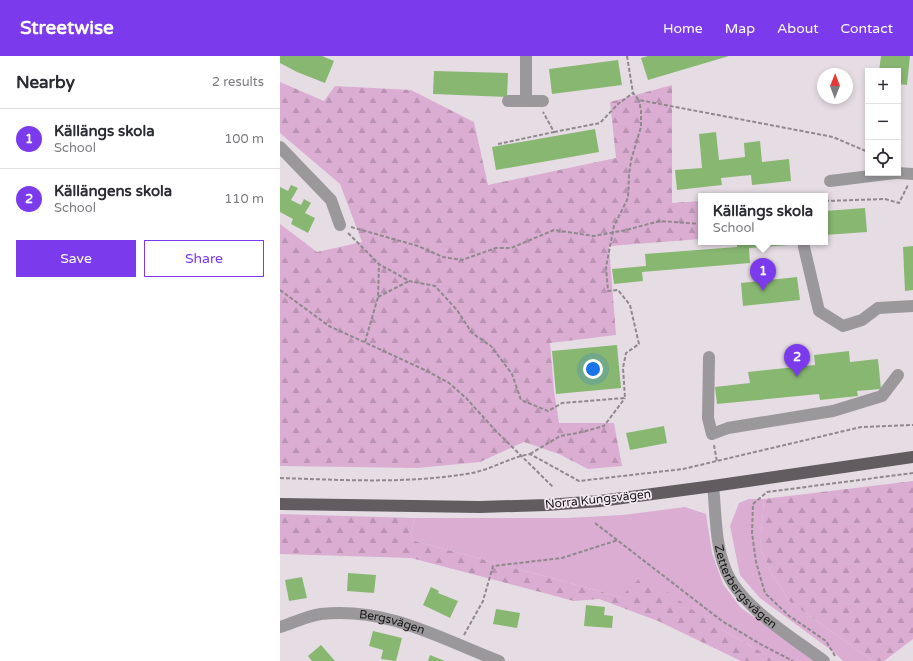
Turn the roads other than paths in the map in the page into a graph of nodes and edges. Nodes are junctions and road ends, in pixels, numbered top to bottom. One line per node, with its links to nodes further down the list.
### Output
1 (526, 56): 2 (street)
2 (508, 101)
3 (280, 147): 8 (street)
4 (901, 174): 6 (street)
5 (871, 176): 7 (street)
6 (911, 178)
7 (830, 181)
8 (340, 225)
9 (804, 246): 10 (street)
10 (913, 306)
11 (709, 357): 12 (street)
12 (898, 375)
13 (913, 457): 14 (main road, Norra Kungsvägen)
14 (713, 486): 15 (main road, Norra Kungsvägen); 18 (street, Zetterbergsvägen)
15 (280, 504)
16 (280, 627): 17 (street, Bergsvägen)
17 (499, 661)
18 (824, 661)

